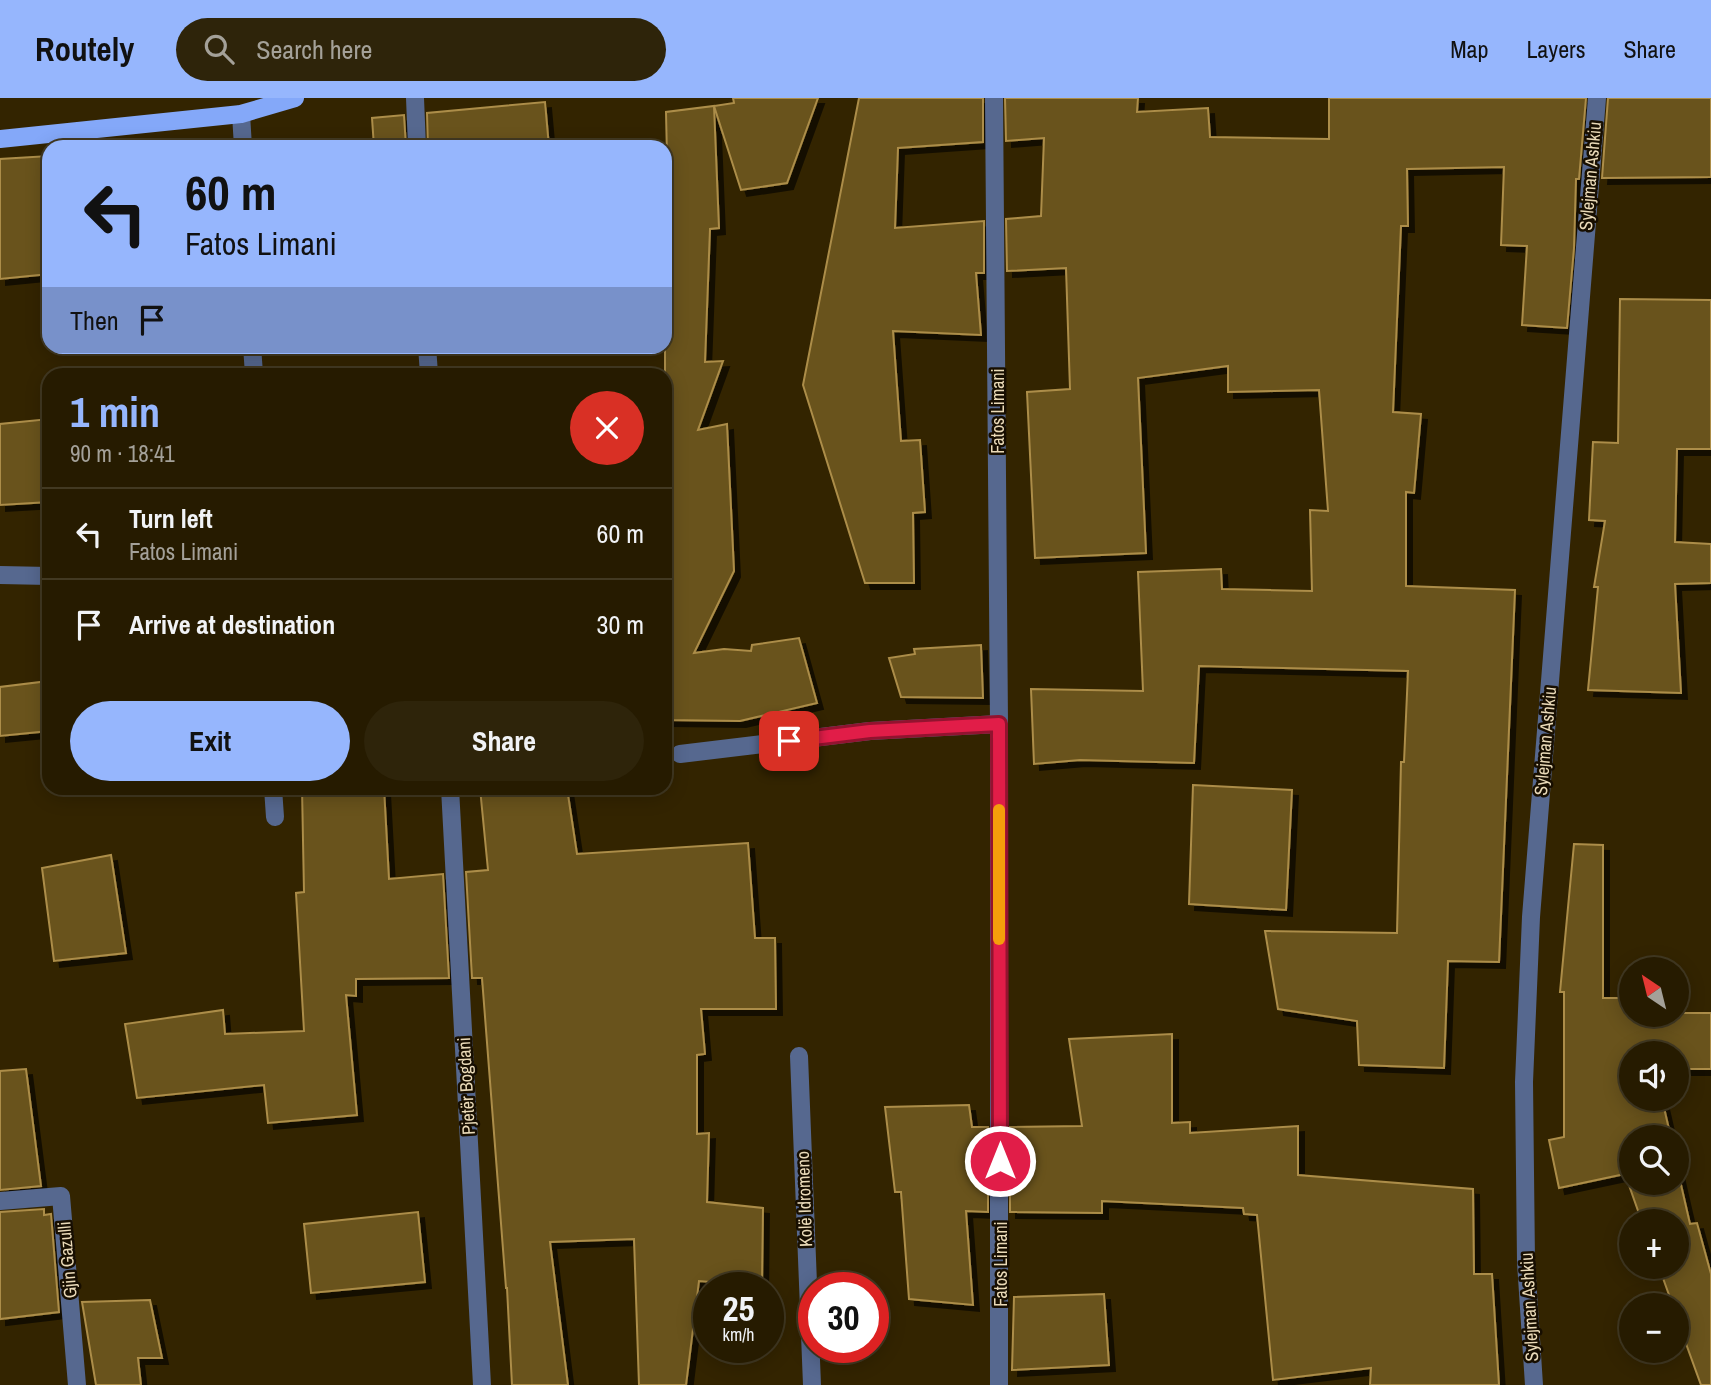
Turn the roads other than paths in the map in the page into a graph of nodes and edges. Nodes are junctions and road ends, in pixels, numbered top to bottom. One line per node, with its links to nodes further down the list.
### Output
1 (295, 98): 5 (main road)
2 (415, 98): 8 (street)
3 (994, 98): 11 (street, Fatos Limani)
4 (1597, 98): 22 (street, Sylejman Ashkiu)
5 (242, 114): 6 (main road); 7 (street)
6 (0, 139)
7 (243, 140)
8 (417, 140)
9 (0, 575): 10 (street)
10 (42, 576)
11 (999, 724): 12 (street); 21 (street, Fatos Limani)
12 (680, 754)
13 (274, 795): 15 (street)
14 (450, 795): 19 (street, Pjetër Bogdani)
15 (275, 817)
16 (799, 1056): 20 (street, Kolë Idromeno)
17 (0, 1201): 18 (street, Gjin Gazulli)
18 (77, 1385)
19 (482, 1385)
20 (812, 1385)
21 (999, 1385)
22 (1534, 1385)

